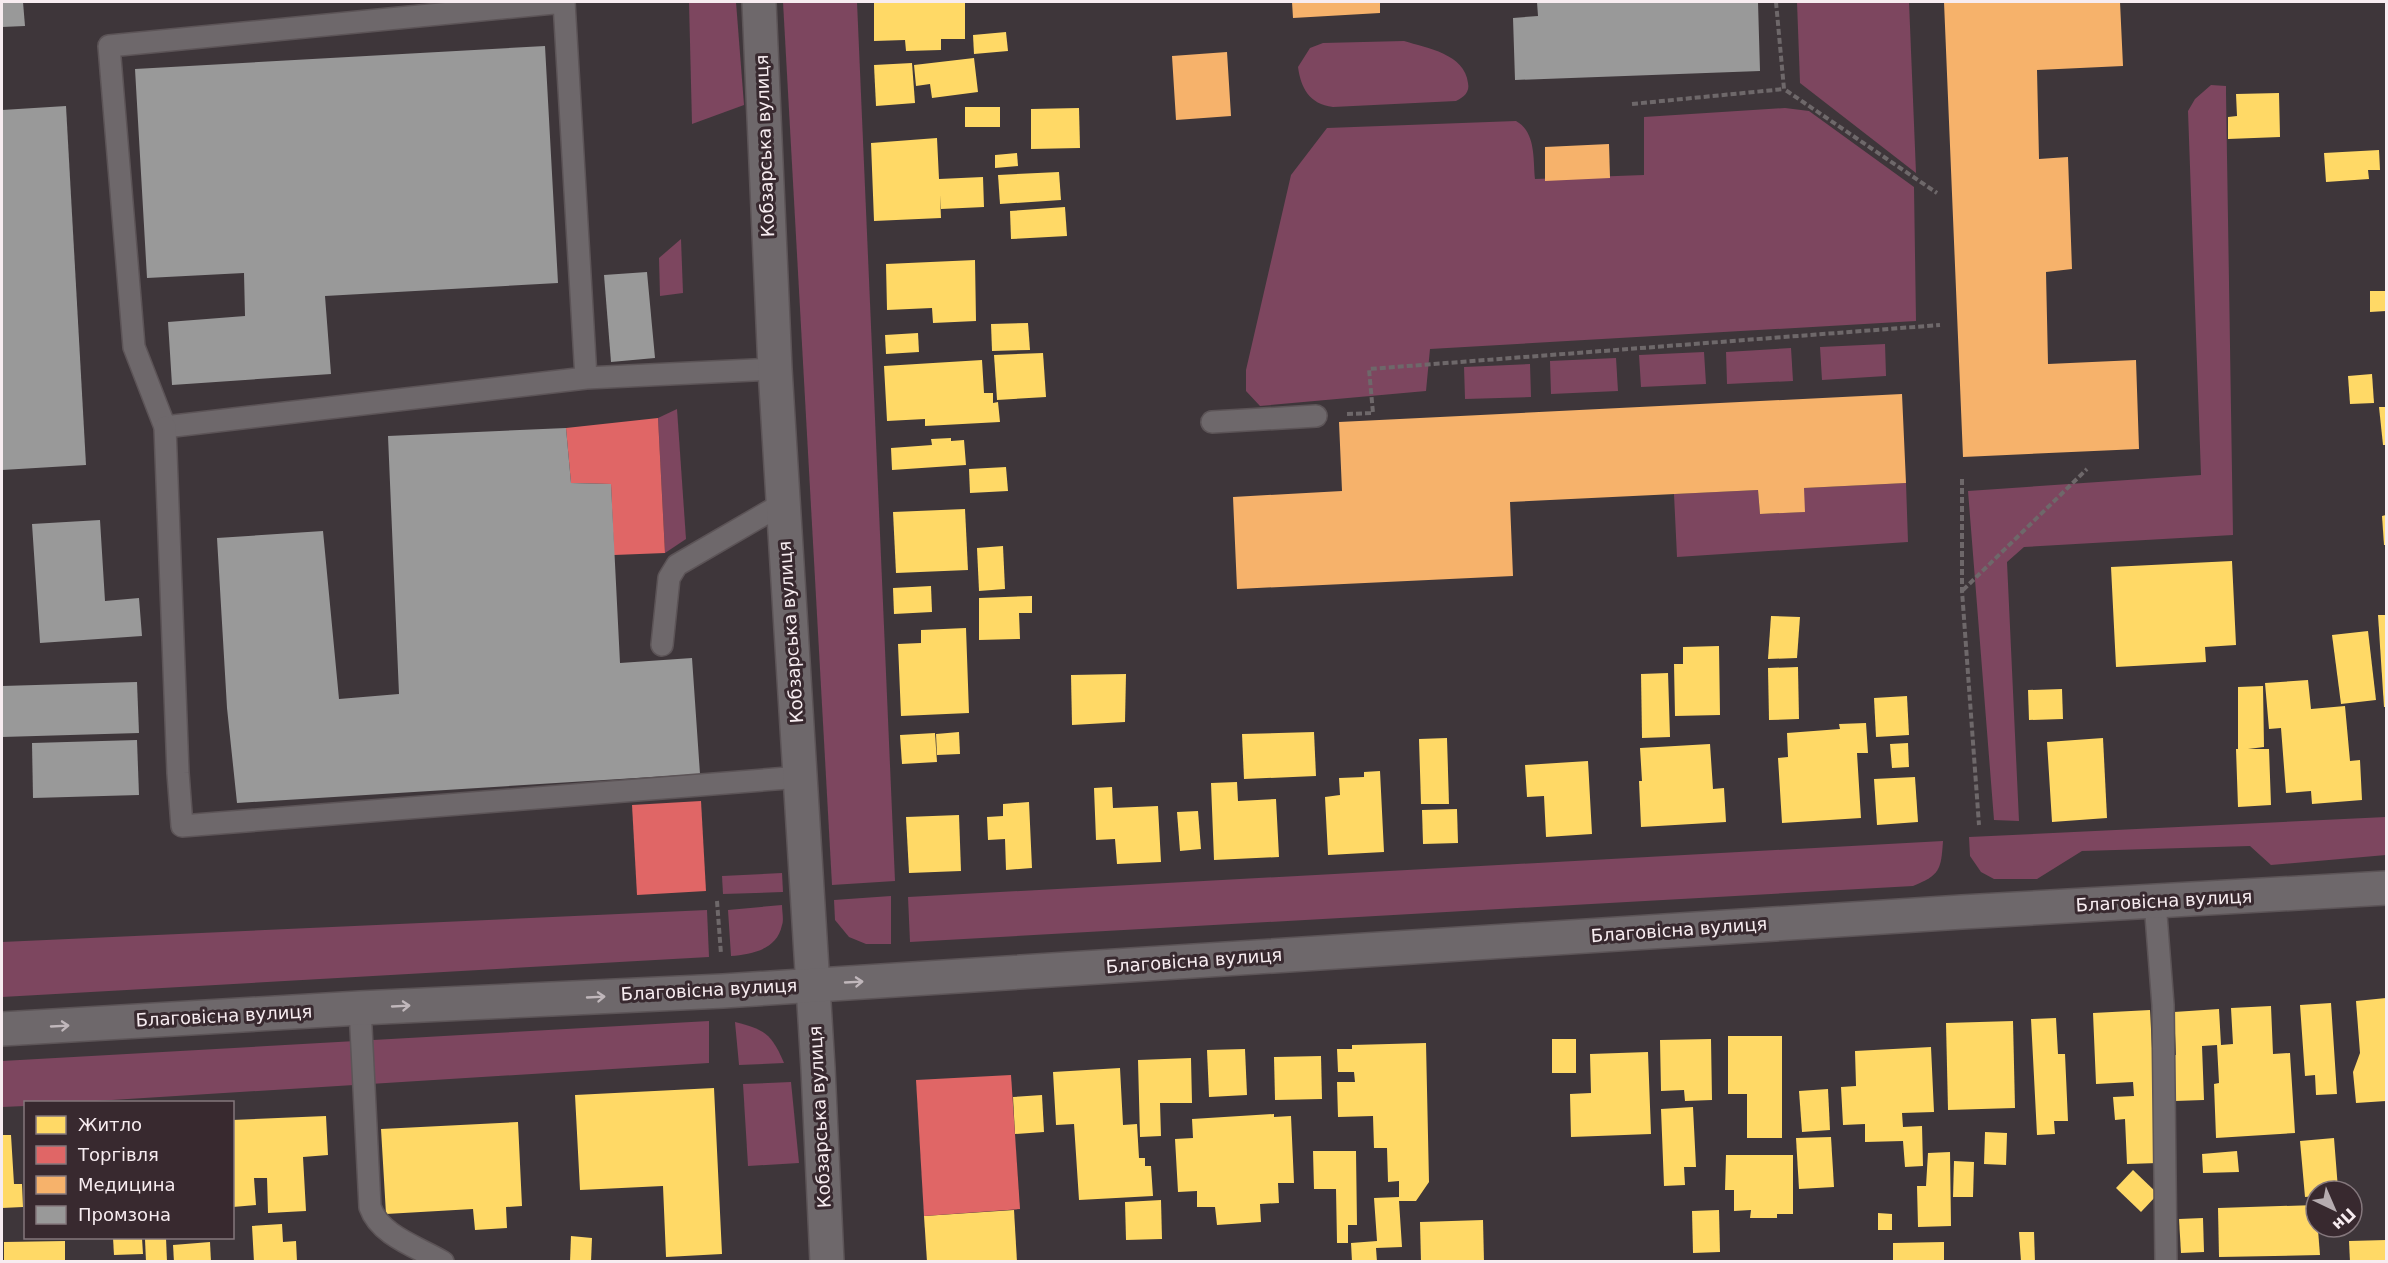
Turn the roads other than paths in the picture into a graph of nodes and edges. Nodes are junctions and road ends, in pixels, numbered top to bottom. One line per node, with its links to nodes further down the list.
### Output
1 (564, 2): 4 (lane); 7 (lane)
2 (759, 2): 3 (main road, Кобзарська вулиця)
3 (775, 369): 4 (lane); 8 (main road, Кобзарська вулиця)
4 (586, 378): 7 (lane)
5 (1316, 416): 6 (lane)
6 (1212, 422)
7 (165, 427): 10 (lane)
8 (782, 504): 9 (lane); 10 (main road, Кобзарська вулиця)
9 (662, 645)
10 (801, 777): 13 (main road, Кобзарська вулиця)
11 (2386, 888): 12 (main road, Благовісна вулиця)
12 (2156, 902): 13 (main road, Благовісна вулиця, one-way to 12); 18 (lane)
13 (812, 985): 14 (main road, Благовісна вулиця, one-way to 13); 17 (main road, Кобзарська вулиця)
14 (360, 1008): 15 (main road, Благовісна вулиця, one-way to 14); 16 (lane)
15 (2, 1029)
16 (443, 1262)
17 (827, 1262)
18 (2166, 1262)

